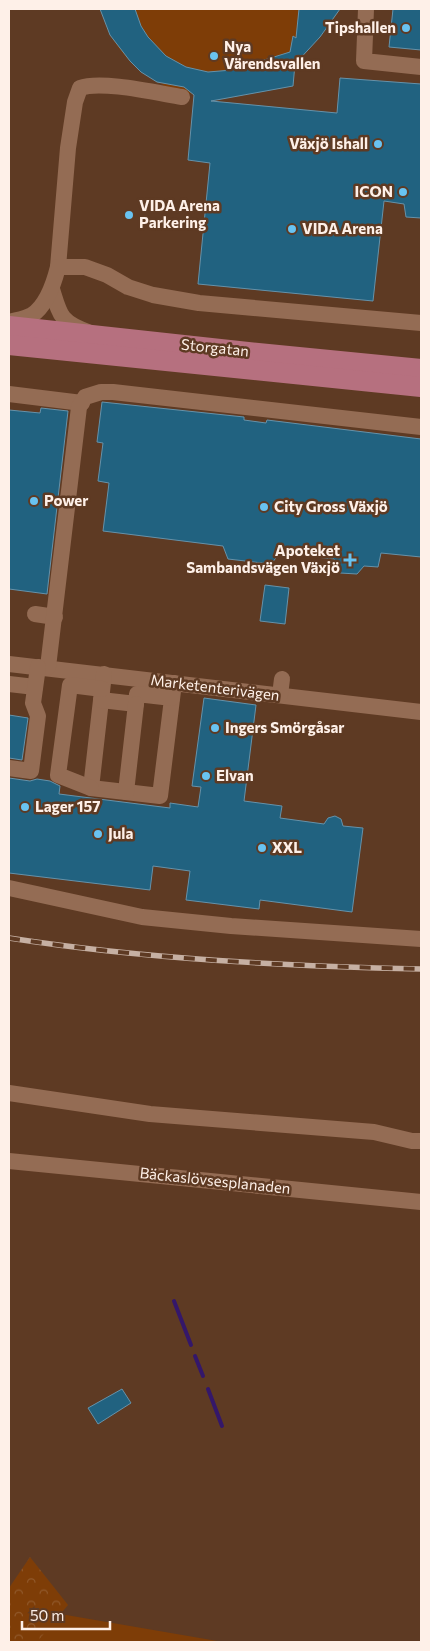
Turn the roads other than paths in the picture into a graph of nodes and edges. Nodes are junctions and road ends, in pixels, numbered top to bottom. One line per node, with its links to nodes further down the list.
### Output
1 (366, 9): 2 (street)
2 (421, 67)
3 (182, 97): 4 (street)
4 (58, 267): 5 (street); 7 (street)
5 (52, 289): 6 (street); 9 (street)
6 (9, 322)
7 (421, 323)
8 (9, 326): 9 (main road, Storgatan)
9 (101, 336): 11 (main road, Storgatan)
10 (9, 345): 12 (main road, Storgatan)
11 (421, 369)
12 (421, 387)
13 (9, 394): 14 (street)
14 (82, 403): 15 (street); 17 (street)
15 (421, 427)
16 (35, 614): 17 (street)
17 (55, 617): 19 (street)
18 (9, 664): 19 (street, Marketenterivägen)
19 (43, 667): 21 (street); 22 (street, Marketenterivägen)
20 (9, 684): 21 (street)
21 (35, 687): 27 (street)
22 (103, 688): 23 (street, Marketenterivägen); 24 (street); 28 (street); 29 (street)
23 (173, 690): 24 (street); 25 (street, Marketenterivägen); 30 (street)
24 (136, 704): 30 (street)
25 (421, 712)
26 (9, 768): 27 (street)
27 (31, 771): 28 (street)
28 (58, 775): 29 (street)
29 (91, 788): 30 (street)
30 (126, 792)
31 (9, 888): 32 (street)
32 (421, 940)
33 (9, 1093): 34 (street)
34 (421, 1141)
35 (9, 1161): 37 (street, Bäckaslövsesplanaden)
36 (9, 1170): 38 (street, Bäckaslövsesplanaden)
37 (421, 1202)
38 (421, 1210)

